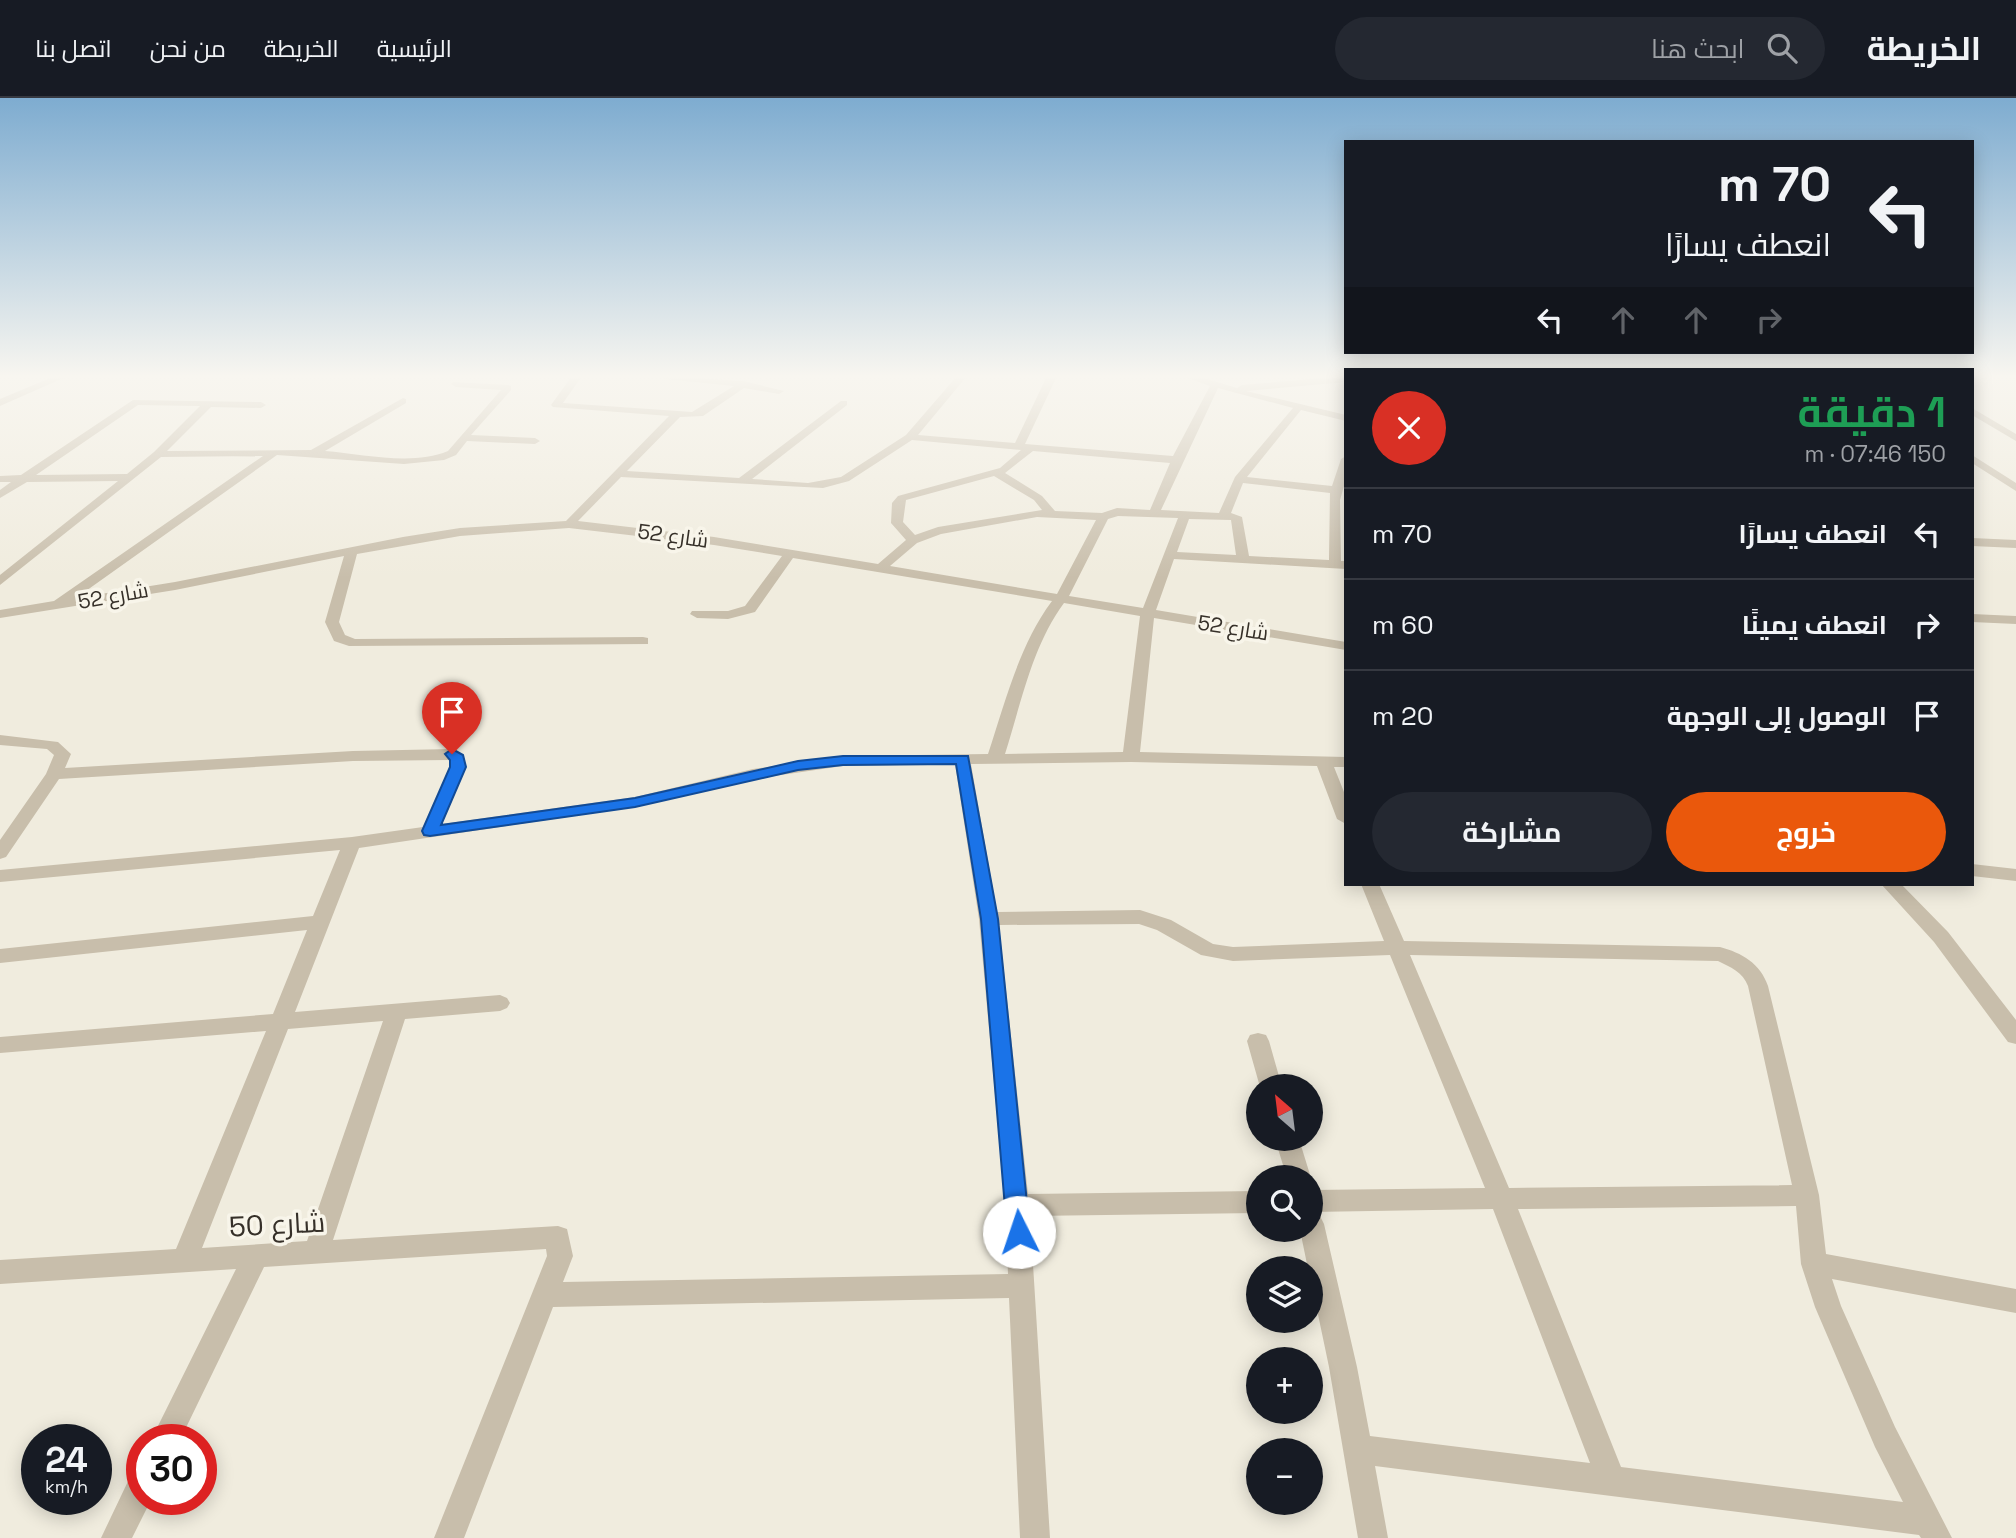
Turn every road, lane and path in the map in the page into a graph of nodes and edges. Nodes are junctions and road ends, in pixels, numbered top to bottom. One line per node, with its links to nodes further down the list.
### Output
1 (76, 443): 23 (street)
2 (169, 443): 15 (street)
3 (331, 443): 14 (street)
4 (460, 443): 14 (street)
5 (649, 443): 20 (street)
6 (792, 443): 25 (street)
7 (901, 443): 25 (street)
8 (969, 443): 12 (street)
9 (1025, 443): 12 (street)
10 (1186, 443): 17 (street)
11 (1269, 443): 24 (street)
12 (1023, 449): 17 (street); 19 (street)
13 (275, 452): 14 (street); 15 (street); 48 (street)
14 (314, 453)
15 (158, 454): 21 (street)
16 (1974, 459): 26 (street)
17 (1177, 460): 30 (street)
18 (1344, 465): 27 (street)
19 (997, 473): 29 (street); 36 (street)
20 (619, 474): 25 (street); 34 (street)
21 (130, 477): 23 (street); 46 (street)
22 (0, 479): 23 (street)
23 (23, 479): 28 (street)
24 (1239, 479): 27 (street); 32 (street)
25 (743, 481)
26 (2016, 488)
27 (1336, 490): 44 (street)
28 (0, 495)
29 (1051, 513): 33 (street); 36 (street)
30 (1154, 513): 31 (street); 33 (street)
31 (1185, 513): 32 (street); 42 (street)
32 (1224, 515): 43 (street)
33 (1103, 517): 47 (street)
34 (569, 524): 40 (street, شارع 52); 41 (street, شارع 52)
35 (1974, 532): 38 (street)
36 (913, 540): 45 (street)
37 (1974, 542): 38 (street)
38 (1988, 543): 39 (street)
39 (2016, 544)
40 (352, 550): 48 (street, شارع 52); 54 (street)
41 (789, 555): 45 (street, شارع 52); 50 (street)
42 (1170, 555): 43 (street); 51 (street)
43 (1243, 559): 44 (street)
44 (1340, 564)
45 (880, 569): 47 (street, شارع 52)
46 (0, 581)
47 (1060, 599): 51 (street, شارع 52); 58 (street)
48 (56, 606): 49 (street, شارع 52)
49 (0, 614)
50 (697, 614)
51 (1147, 615): 55 (street, شارع 52); 57 (street)
52 (1974, 618): 53 (street)
53 (2014, 621)
54 (643, 641)
55 (1344, 646)
56 (0, 740): 62 (street)
57 (1131, 757): 58 (street); 60 (street)
58 (995, 758): 59 (street)
59 (962, 759): 64 (street); 72 (street)
60 (1323, 761): 61 (street); 63 (street)
61 (1344, 762)
62 (54, 774): 64 (street); 66 (street)
63 (1344, 814)
64 (430, 831): 65 (street)
65 (352, 843): 69 (street); 73 (street)
66 (0, 853)
67 (1974, 870): 68 (street)
68 (2016, 875)
69 (0, 876)
70 (1371, 886): 74 (street)
71 (1892, 886): 79 (street)
72 (989, 919): 74 (street); 87 (street)
73 (320, 922): 75 (street); 78 (street)
74 (1395, 948): 83 (street); 84 (street)
75 (0, 956)
76 (500, 1003): 77 (street)
77 (397, 1012): 78 (street); 89 (street)
78 (280, 1022): 81 (street); 91 (street)
79 (2016, 1036)
80 (1258, 1041): 82 (street)
81 (0, 1045)
82 (1268, 1074)
83 (1807, 1195): 84 (street); 92 (street)
84 (1501, 1199): 85 (street); 99 (street)
85 (1323, 1201)
86 (1246, 1202): 87 (street)
87 (1017, 1205): 94 (street)
88 (1315, 1242): 98 (street)
89 (316, 1253): 90 (street, شارع 50); 95 (street, شارع 50)
90 (256, 1256): 91 (street, شارع 50); 97 (street)
91 (184, 1261): 93 (street, شارع 50)
92 (1814, 1264): 96 (street); 101 (street)
93 (0, 1272)
94 (1022, 1286): 95 (street); 104 (street)
95 (543, 1295): 103 (street)
96 (2016, 1301)
97 (173, 1424)
98 (1359, 1449): 99 (street); 105 (street)
99 (1612, 1482): 101 (street)
100 (128, 1515): 102 (street)
101 (1933, 1530)
102 (116, 1538)
103 (449, 1538)
104 (1035, 1538)
105 (1373, 1538)

